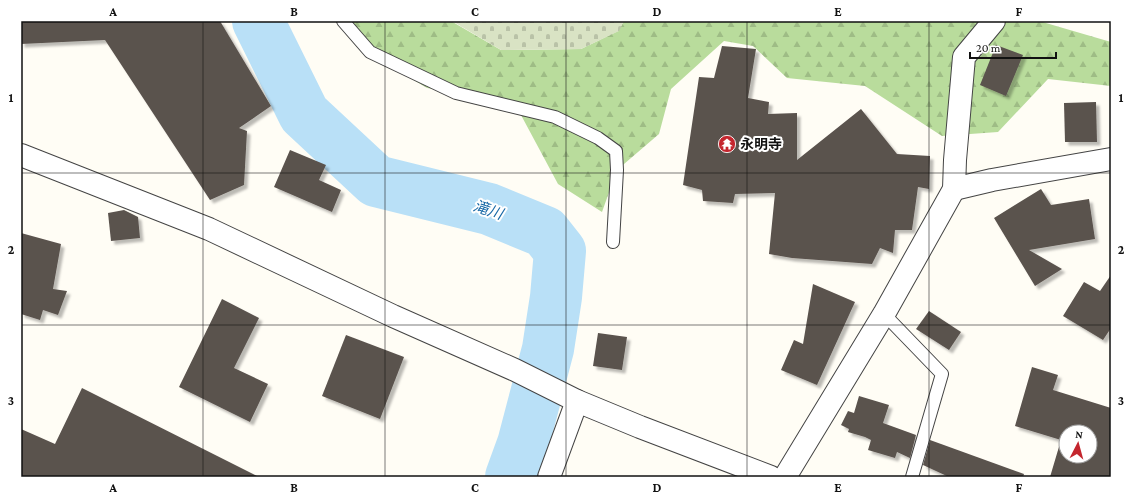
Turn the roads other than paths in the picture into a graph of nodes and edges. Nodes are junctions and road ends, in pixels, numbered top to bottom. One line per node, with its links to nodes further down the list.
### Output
1 (343, 21): 6 (lane)
2 (994, 21): 5 (street)
3 (21, 155): 8 (street)
4 (1111, 159): 5 (street)
5 (954, 189): 7 (street)
6 (613, 242)
7 (884, 314): 11 (street); 12 (lane)
8 (577, 401): 9 (street); 10 (street)
9 (549, 477)
10 (771, 477)
11 (785, 477)
12 (912, 477)

